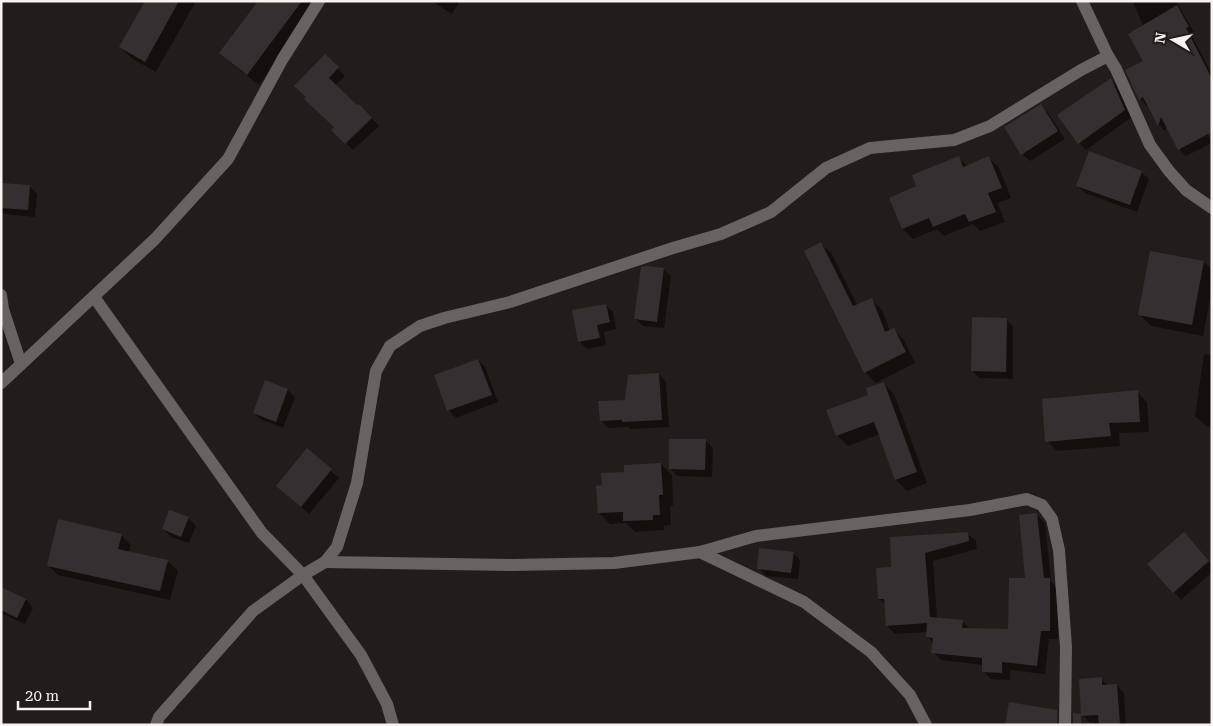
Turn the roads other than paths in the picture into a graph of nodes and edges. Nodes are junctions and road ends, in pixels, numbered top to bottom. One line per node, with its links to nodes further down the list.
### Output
1 (319, 1): 6 (street)
2 (1082, 1): 3 (street)
3 (1108, 56): 4 (street); 10 (street)
4 (1212, 208)
5 (1, 295): 7 (street)
6 (94, 297): 7 (street); 11 (street)
7 (21, 364): 8 (street)
8 (1, 383)
9 (700, 552): 10 (street); 14 (street); 15 (street)
10 (325, 562): 11 (street)
11 (303, 576): 12 (street); 13 (street)
12 (156, 725)
13 (393, 725)
14 (926, 725)
15 (1065, 725)

